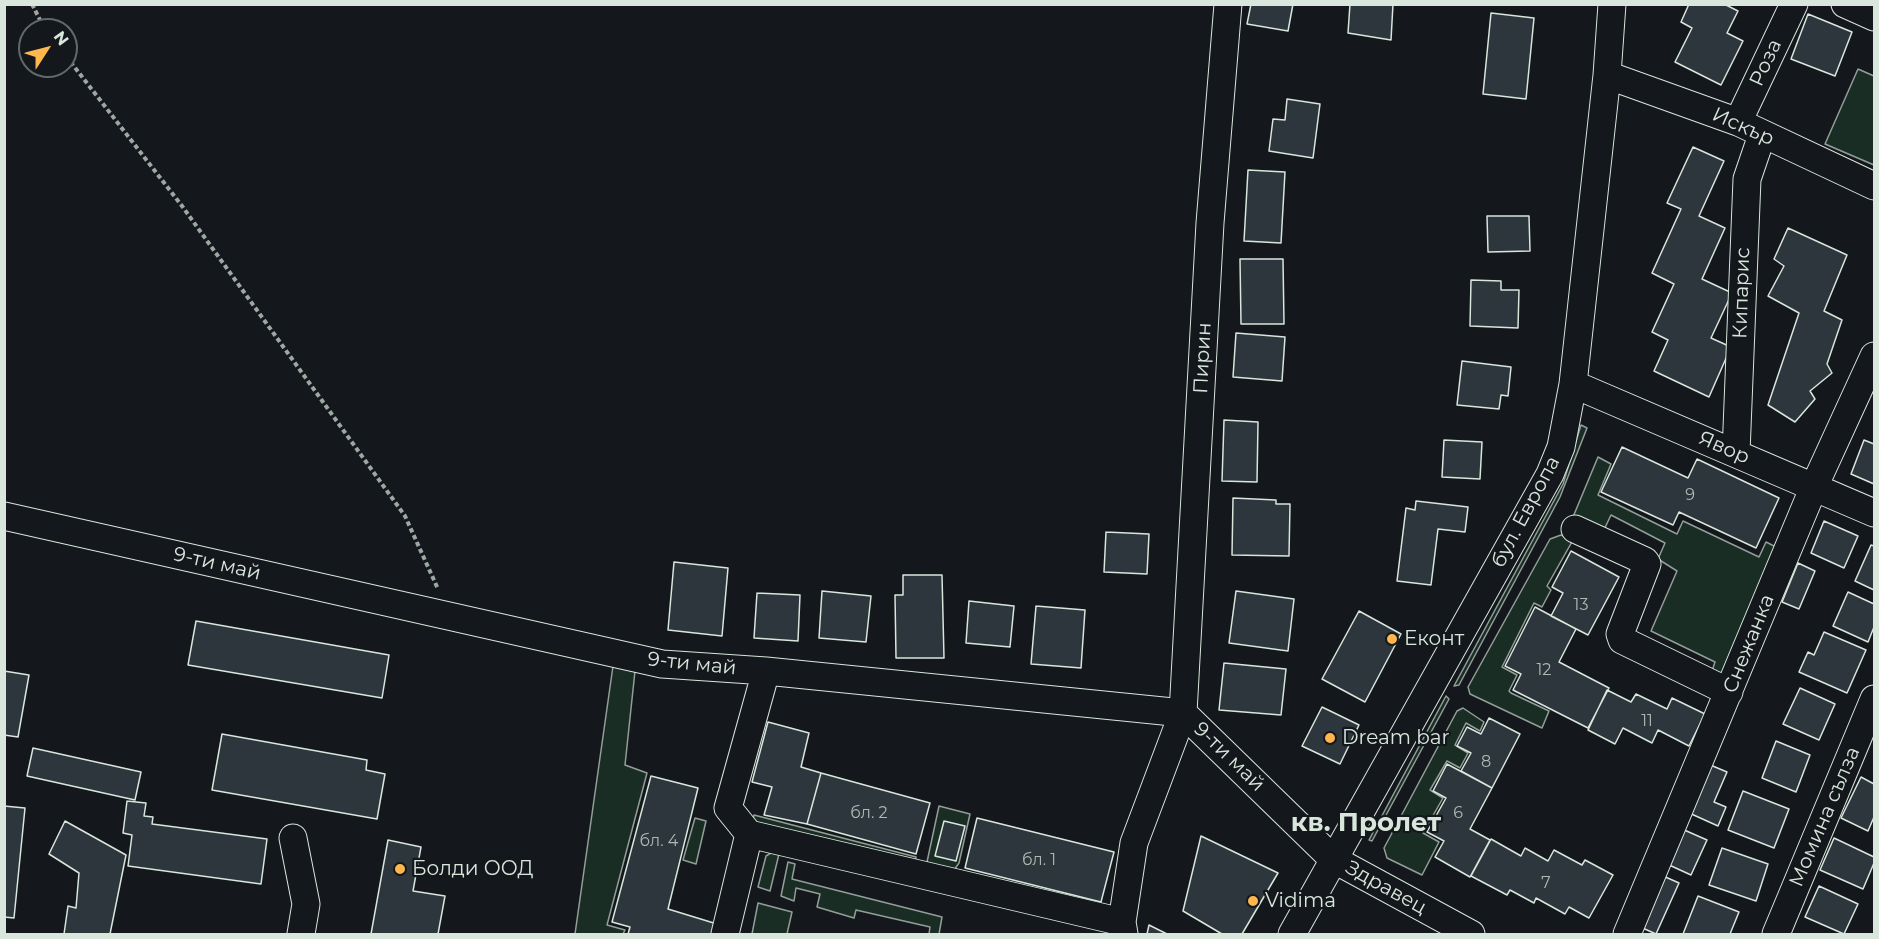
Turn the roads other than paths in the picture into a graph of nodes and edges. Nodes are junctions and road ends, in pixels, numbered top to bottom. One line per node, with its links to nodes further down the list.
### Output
1 (1228, 4): 20 (street, Пирин)
2 (1612, 4): 6 (street, бул. Европа)
3 (1794, 4): 7 (street, Роза)
4 (1845, 4): 5 (street)
5 (1875, 17)
6 (1607, 75): 7 (street, Искър); 11 (street, бул. Европа)
7 (1738, 122): 8 (street, Искър)
8 (1762, 135): 9 (street, Искър); 12 (street, Кипарис)
9 (1875, 186)
10 (1875, 356): 13 (street, Снежанка)
11 (1573, 384): 12 (street, Явор); 23 (street, бул. Европа)
12 (1736, 453): 13 (street, Явор)
13 (1813, 489): 14 (street, Явор); 18 (street, Снежанка)
14 (1875, 513)
15 (4, 516): 17 (street, 9-ти май)
16 (1575, 529): 18 (street)
17 (766, 671): 20 (street, 9-ти май); 21 (street)
18 (1729, 692): 29 (street, Снежанка)
19 (1875, 699): 30 (street, Момина сълза)
20 (1183, 713): 23 (street, 9-ти май); 24 (street, Пирин)
21 (749, 834): 24 (street); 26 (street)
22 (293, 837): 25 (street)
23 (1333, 859): 27 (street, бул. Европа); 28 (street, Здравец)
24 (1123, 928)
25 (302, 934)
26 (725, 934)
27 (1292, 934)
28 (1471, 934)
29 (1627, 934)
30 (1776, 934)

